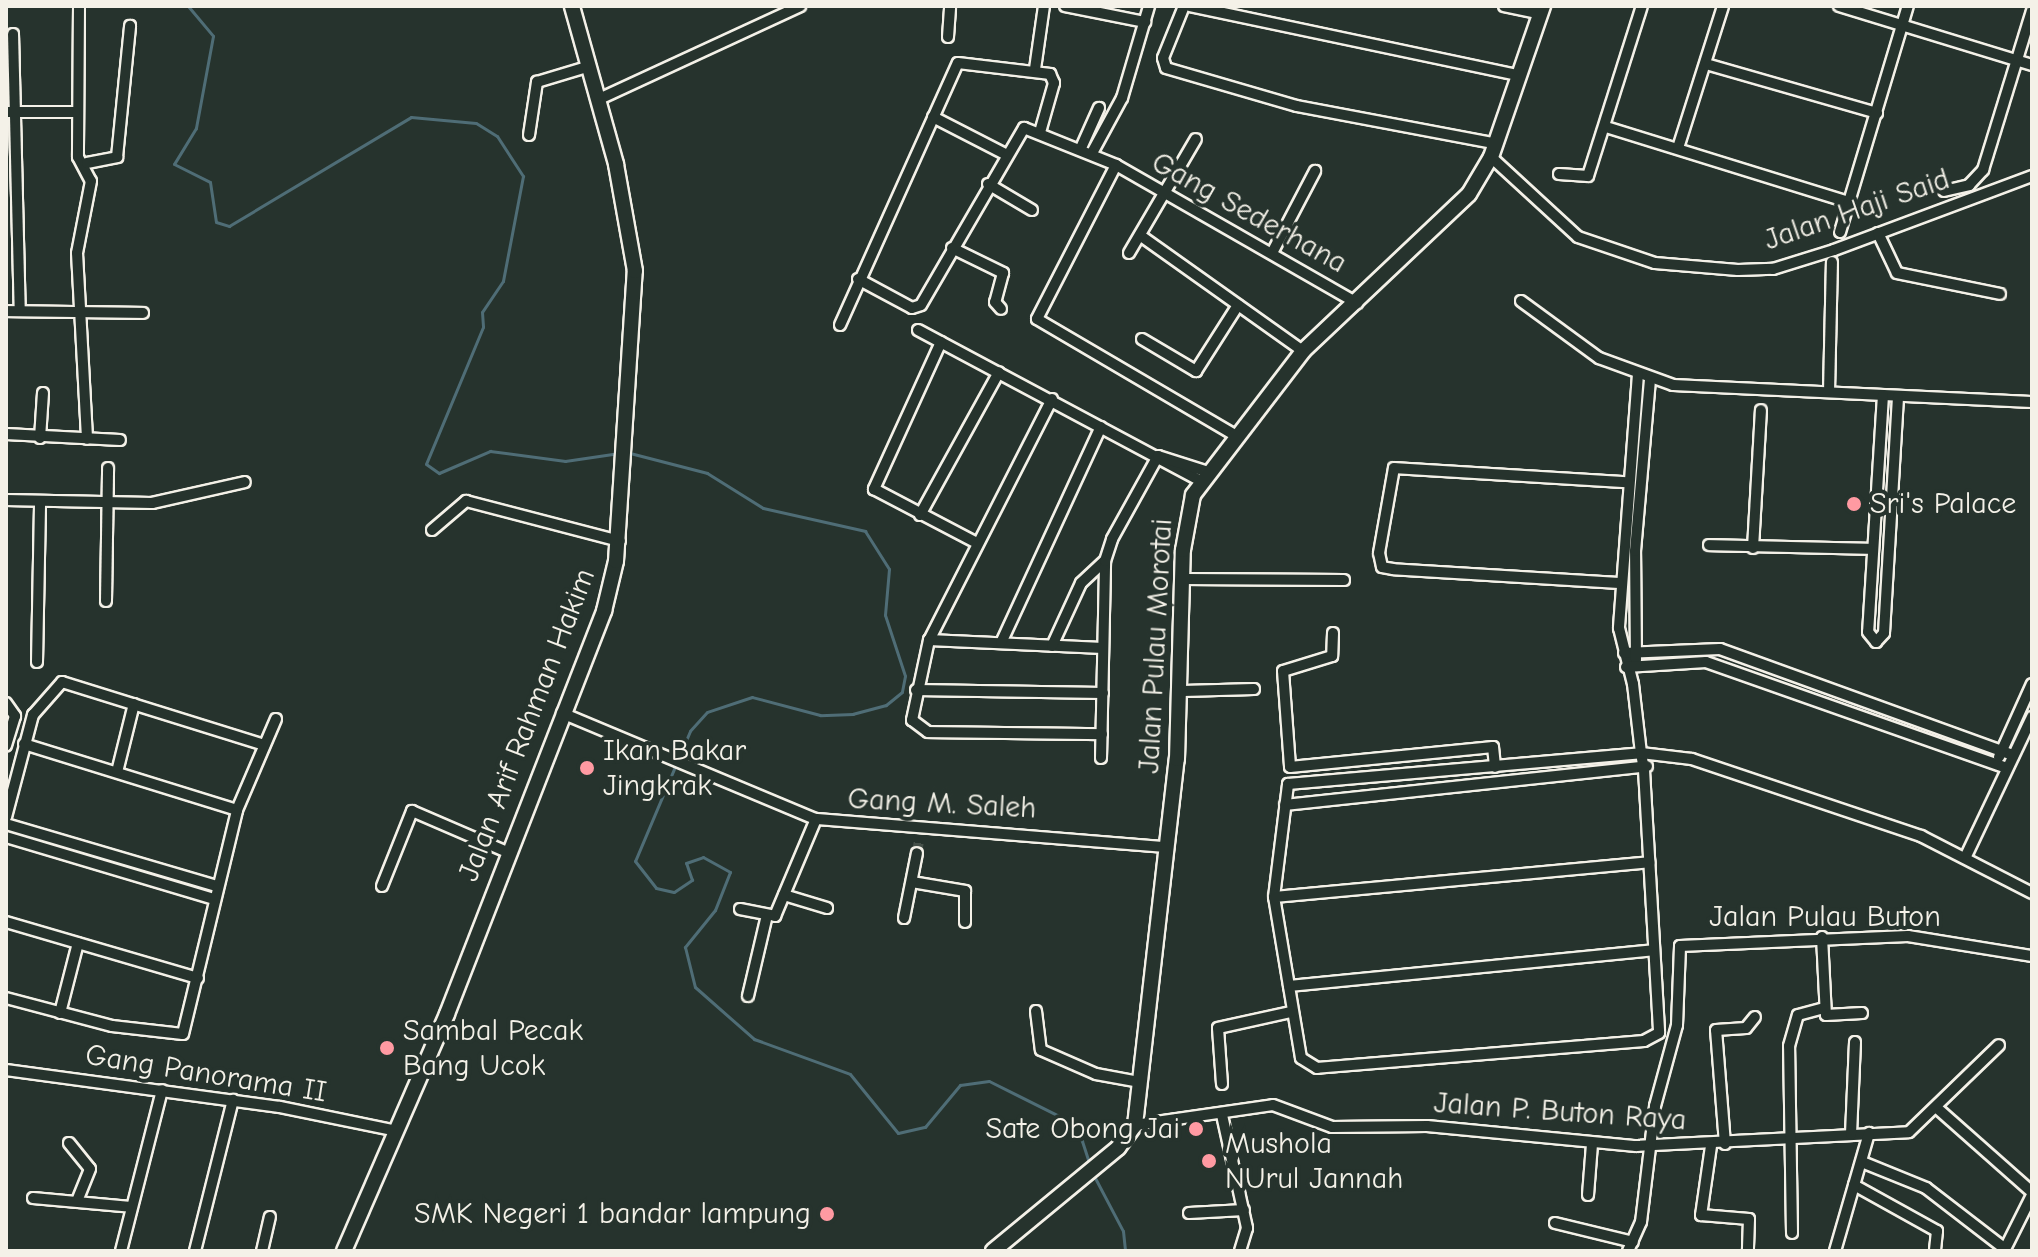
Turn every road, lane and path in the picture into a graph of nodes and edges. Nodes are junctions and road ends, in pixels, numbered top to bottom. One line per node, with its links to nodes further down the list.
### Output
1 (79, 6): 30 (street)
2 (572, 6): 24 (street, Jalan Arif Rahman Hakim)
3 (800, 6): 27 (street)
4 (950, 6): 20 (street)
5 (1044, 6): 25 (street)
6 (1065, 6): 16 (street)
7 (1149, 6): 16 (street)
8 (1187, 6): 26 (street); 39 (street)
9 (1504, 6): 14 (street)
10 (1642, 6): 33 (street)
11 (1723, 6): 22 (street)
12 (1839, 6): 17 (street)
13 (1908, 6): 17 (street)
14 (1542, 10): 26 (street, Jalan Pulau Morotai)
15 (2032, 11): 21 (street)
16 (1145, 22): 40 (street)
17 (1903, 25): 21 (street); 31 (street)
18 (130, 26): 42 (street)
19 (13, 34): 29 (street)
20 (948, 37)
21 (2015, 60): 23 (street); 49 (street)
22 (1706, 64): 31 (street); 38 (street)
23 (2032, 65)
24 (587, 67): 27 (street, Jalan Arif Rahman Hakim); 35 (street)
25 (1035, 69): 32 (street); 34 (street)
26 (1518, 75): 39 (street, Jalan Pulau Morotai)
27 (597, 100): 101 (street, Jalan Arif Rahman Hakim)
28 (1099, 108): 37 (street)
29 (10, 112): 30 (street); 43 (street)
30 (75, 112): 42 (street)
31 (1877, 113): 51 (street)
32 (933, 117): 41 (street); 60 (street)
33 (1606, 127): 38 (street); 46 (street)
34 (1040, 132): 37 (street, Gang Sederhana); 41 (street)
35 (529, 135)
36 (1196, 139): 50 (street)
37 (1081, 148): 40 (street, Gang Sederhana)
38 (1678, 148): 51 (street)
39 (1492, 150): 54 (street, Jalan Haji Said); 63 (street, Jalan Pulau Morotai)
40 (1092, 153): 44 (street, Gang Sederhana)
41 (1005, 154): 48 (street)
42 (87, 163): 68 (street)
43 (11, 165): 67 (street)
44 (1116, 165): 50 (street, Gang Sederhana); 87 (street, Gang Sederhana)
45 (1315, 171): 58 (street)
46 (1559, 174)
47 (2032, 176): 54 (street, Jalan Haji Said)
48 (988, 184): 52 (street); 56 (street)
49 (1944, 191)
50 (1164, 196): 55 (street); 58 (street, Gang Sederhana)
51 (1849, 202): 53 (street)
52 (1032, 210)
53 (1840, 232)
54 (1878, 233): 61 (street)
55 (1141, 236): 57 (street); 64 (street)
56 (952, 248): 60 (street); 65 (street)
57 (1129, 253)
58 (1272, 253): 63 (street, Gang Sederhana)
59 (1832, 262): 78 (street)
60 (858, 279): 70 (street)
61 (2000, 294)
62 (1521, 301): 76 (street)
63 (1357, 303): 74 (street, Jalan Pulau Morotai)
64 (1238, 305): 72 (street); 74 (street)
65 (1001, 309)
66 (6, 311): 67 (street)
67 (20, 311): 68 (street)
68 (81, 311): 69 (street); 89 (street)
69 (143, 313)
70 (840, 325)
71 (918, 330): 73 (street)
72 (1142, 339)
73 (941, 342): 75 (street); 99 (street)
74 (1303, 351): 87 (street, Jalan Pulau Morotai)
75 (999, 372): 82 (street); 99 (street)
76 (1638, 374): 77 (street); 95 (street)
77 (1650, 379): 78 (street); 116 (street)
78 (1829, 392): 80 (street)
79 (43, 393): 88 (street)
80 (1883, 395): 81 (street); 105 (street)
81 (1898, 396): 83 (street); 105 (street)
82 (1052, 399): 85 (street); 102 (street)
83 (2032, 402)
84 (1761, 410): 104 (street)
85 (1101, 427): 91 (street); 113 (street)
86 (6, 434): 88 (street)
87 (1235, 435): 93 (street, Jalan Pulau Morotai)
88 (40, 438): 89 (street)
89 (87, 439): 90 (street)
90 (120, 440)
91 (1158, 456): 93 (street); 106 (street)
92 (108, 468): 97 (street)
93 (1204, 477): 107 (street, Jalan Pulau Morotai)
94 (245, 482): 97 (street)
95 (1626, 482): 109 (street); 109 (street)
96 (6, 500): 98 (street)
97 (106, 501): 98 (street); 110 (street)
98 (40, 502): 117 (street)
99 (920, 515): 102 (street)
100 (432, 530): 101 (street)
101 (620, 541): 126 (street, Jalan Arif Rahman Hakim)
102 (977, 543): 112 (street)
103 (1709, 545): 104 (street)
104 (1753, 548): 105 (street)
105 (1872, 549)
106 (1105, 561): 114 (street); 115 (street)
107 (1184, 579): 108 (street); 122 (street, Jalan Pulau Morotai)
108 (1344, 580)
109 (1619, 583): 116 (street)
110 (106, 601)
111 (1333, 633): 139 (street)
112 (929, 640): 113 (street); 121 (street)
113 (1001, 643): 114 (street)
114 (1052, 646): 115 (street)
115 (1103, 648): 123 (street)
116 (1630, 653): 118 (street); 133 (street)
117 (37, 662)
118 (1632, 667): 134 (street); 138 (street)
119 (2032, 684): 133 (street)
120 (1254, 689): 122 (street)
121 (916, 690): 123 (street); 129 (street)
122 (1183, 691): 150 (street, Jalan Pulau Morotai)
123 (1103, 693): 129 (street)
124 (6, 703): 132 (street)
125 (134, 704): 130 (street); 131 (street); 142 (street)
126 (562, 713): 147 (street, Gang M. Saleh); 151 (street, Jalan Arif Rahman Hakim)
127 (2032, 717): 135 (street)
128 (276, 719): 131 (street)
129 (1102, 734): 137 (street)
130 (24, 744): 142 (street); 146 (street)
131 (264, 745): 145 (street)
132 (6, 746)
133 (2002, 751): 135 (street); 138 (street)
134 (1641, 753): 136 (street); 140 (street); 141 (street)
135 (2013, 755): 138 (street)
136 (1656, 756): 141 (street); 153 (street)
137 (1101, 758)
138 (2002, 766): 153 (street)
139 (1290, 767): 140 (street); 143 (street)
140 (1495, 767): 143 (street)
141 (1644, 770): 144 (street); 154 (street)
142 (117, 772): 145 (street)
143 (1288, 784): 144 (street)
144 (1285, 805): 160 (street)
145 (237, 810): 156 (street)
146 (6, 817)
147 (816, 819): 150 (street, Gang M. Saleh); 159 (street)
148 (6, 824): 156 (street)
149 (6, 837): 161 (street)
150 (1167, 847): 185 (street, Jalan Pulau Morotai)
151 (507, 852): 157 (street); 192 (street, Jalan Arif Rahman Hakim)
152 (917, 853): 155 (street)
153 (1966, 856): 158 (street)
154 (1649, 862): 160 (street); 170 (street)
155 (912, 882): 165 (street); 167 (street)
156 (216, 886): 161 (street)
157 (382, 886)
158 (2032, 893)
159 (784, 895): 162 (street); 164 (street)
160 (1274, 897): 173 (street)
161 (214, 899): 172 (street)
162 (827, 908)
163 (740, 909): 164 (street)
164 (767, 915): 174 (street)
165 (904, 918)
166 (6, 922): 169 (street)
167 (965, 922)
168 (1822, 937): 171 (street, Jalan Pulau Buton); 176 (street); 200 (street, Jalan Pulau Buton)
169 (78, 943): 172 (street); 179 (street)
170 (1653, 950): 173 (street); 178 (street)
171 (2032, 956)
172 (198, 978): 179 (street)
173 (1289, 986): 178 (street)
174 (748, 996)
175 (6, 998): 179 (street)
176 (1825, 1008): 180 (street); 195 (street)
177 (1036, 1011): 185 (street)
178 (1291, 1012): 186 (street)
179 (60, 1013)
180 (1862, 1013)
181 (1755, 1017): 198 (street)
182 (1855, 1042): 194 (street)
183 (1999, 1045): 189 (street, Jalan P. Buton Raya)
184 (6, 1070): 187 (street, Gang Panorama II)
185 (1140, 1082): 191 (street, Jalan Pulau Morotai)
186 (1222, 1084)
187 (162, 1090): 188 (street, Gang Panorama II); 207 (street)
188 (233, 1100): 192 (street, Gang Panorama II); 217 (street)
189 (1937, 1108): 193 (street, Jalan P. Buton Raya); 203 (street)
190 (1222, 1115): 191 (street, Jalan P. Buton Raya); 197 (street, Jalan P. Buton Raya); 208 (street)
191 (1135, 1125): 214 (street)
192 (397, 1131): 219 (street, Jalan Arif Rahman Hakim)
193 (1869, 1133): 194 (street, Jalan P. Buton Raya); 201 (street)
194 (1851, 1134): 195 (street, Jalan P. Buton Raya)
195 (1792, 1138): 198 (street, Jalan P. Buton Raya); 212 (street)
196 (69, 1143): 206 (street)
197 (1592, 1144): 200 (street, Jalan P. Buton Raya); 204 (street)
198 (1725, 1144): 199 (street, Jalan P. Buton Raya)
199 (1711, 1146): 200 (street, Jalan P. Buton Raya); 221 (street)
200 (1649, 1147): 213 (street)
201 (1862, 1162): 202 (street); 215 (street)
202 (1854, 1185): 222 (street); 223 (street)
203 (2032, 1194): 215 (street)
204 (1588, 1195)
205 (33, 1198): 206 (street)
206 (78, 1199): 207 (street)
207 (131, 1207): 216 (street)
208 (1244, 1210): 209 (street); 220 (street)
209 (1189, 1213)
210 (270, 1217): 218 (street)
211 (1555, 1223): 213 (street)
212 (1792, 1233)
213 (1630, 1246)
214 (1001, 1249)
215 (2004, 1250)
216 (121, 1251)
217 (195, 1251)
218 (262, 1251)
219 (344, 1251)
220 (1240, 1251)
221 (1748, 1251)
222 (1835, 1251)
223 (1935, 1251)

